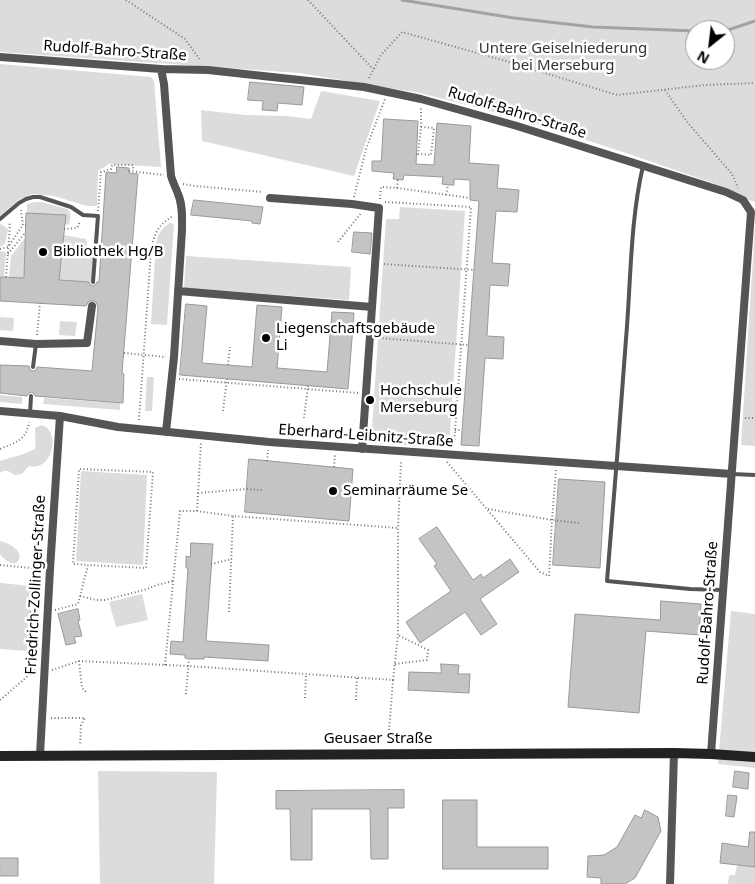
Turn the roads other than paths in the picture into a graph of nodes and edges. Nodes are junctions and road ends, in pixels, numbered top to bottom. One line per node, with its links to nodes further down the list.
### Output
1 (0, 57): 2 (street, Rudolf-Bahro-Straße)
2 (161, 69): 3 (street, Rudolf-Bahro-Straße); 8 (street)
3 (643, 166): 5 (street, Rudolf-Bahro-Straße); 20 (lane)
4 (270, 198): 10 (street)
5 (753, 211): 21 (street, Rudolf-Bahro-Straße)
6 (2, 217): 7 (lane)
7 (94, 282)
8 (178, 291): 10 (street); 18 (street)
9 (92, 306): 12 (street)
10 (372, 308): 19 (street)
11 (0, 341): 12 (street)
12 (36, 344): 13 (lane)
13 (34, 367)
14 (31, 396): 16 (lane)
15 (0, 411): 16 (street, Eberhard-Leibnitz-Straße)
16 (30, 414): 17 (street, Eberhard-Leibnitz-Straße)
17 (60, 416): 18 (street, Eberhard-Leibnitz-Straße); 27 (street, Friedrich-Zollinger-Straße)
18 (166, 432): 19 (street, Eberhard-Leibnitz-Straße)
19 (362, 449): 20 (street, Eberhard-Leibnitz-Straße)
20 (616, 467): 21 (street, Eberhard-Leibnitz-Straße); 23 (lane)
21 (732, 474): 22 (lane); 23 (street, Rudolf-Bahro-Straße)
22 (755, 475)
23 (723, 590): 25 (street, Rudolf-Bahro-Straße)
24 (674, 753): 25 (street, Geusaer Straße); 27 (street, Geusaer Straße); 29 (street)
25 (711, 754): 28 (street, Geusaer Straße)
26 (0, 756): 27 (street, Geusaer Straße)
27 (40, 756)
28 (755, 757)
29 (670, 884)

